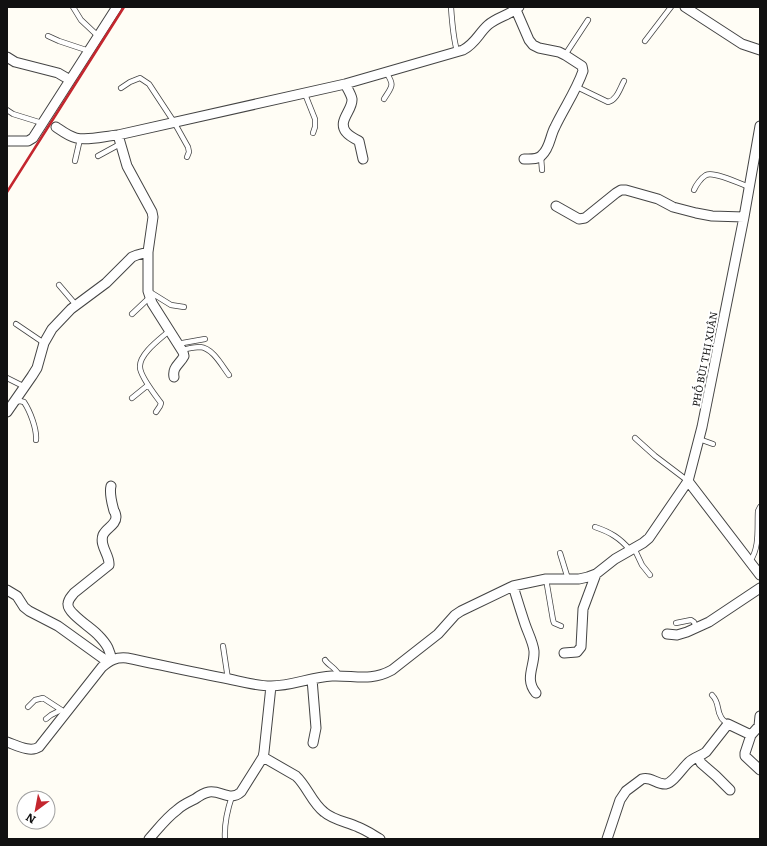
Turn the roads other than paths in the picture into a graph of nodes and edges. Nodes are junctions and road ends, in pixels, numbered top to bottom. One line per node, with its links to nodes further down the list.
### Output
1 (72, 7): 9 (lane)
2 (117, 7): 9 (street)
3 (451, 7): 13 (lane)
4 (671, 7): 10 (lane)
5 (685, 7): 11 (street)
6 (518, 8): 13 (street); 14 (street)
7 (588, 20): 14 (lane)
8 (48, 36): 12 (lane)
9 (98, 36): 12 (street)
10 (645, 41)
11 (760, 50)
12 (89, 51): 17 (street)
13 (457, 52): 16 (street)
14 (565, 55): 20 (street)
15 (7, 57): 17 (street)
16 (386, 72): 19 (street); 23 (lane)
17 (70, 80): 26 (street)
18 (624, 81): 20 (lane)
19 (345, 84): 22 (street); 36 (street)
20 (577, 87): 35 (street)
21 (121, 88): 25 (lane)
22 (304, 94): 25 (street); 29 (lane)
23 (384, 98)
24 (7, 110): 26 (lane)
25 (174, 122): 31 (street); 34 (lane)
26 (42, 123): 32 (street)
27 (760, 126): 40 (street, PHỐ BÙI THỊ XUÂN)
28 (56, 127): 30 (street)
29 (313, 133)
30 (80, 138): 31 (street); 38 (lane)
31 (119, 139): 33 (lane); 44 (street)
32 (7, 141)
33 (98, 156)
34 (187, 157)
35 (541, 157): 37 (street); 39 (lane)
36 (363, 159)
37 (524, 159)
38 (75, 161)
39 (542, 170)
40 (749, 187): 41 (lane); 43 (street, PHỐ BÙI THỊ XUÂN)
41 (694, 190)
42 (556, 206): 43 (street)
43 (744, 218): 65 (street, PHỐ BÙI THỊ XUÂN)
44 (148, 252): 46 (street); 47 (street)
45 (59, 285): 47 (lane)
46 (149, 294): 48 (lane); 49 (lane); 51 (street)
47 (76, 305): 53 (street)
48 (184, 307)
49 (132, 314)
50 (16, 324): 53 (lane)
51 (169, 331): 54 (street); 58 (lane)
52 (205, 339): 54 (lane)
53 (44, 343): 59 (street)
54 (179, 347): 55 (lane); 56 (street)
55 (229, 375)
56 (174, 377)
57 (7, 378): 59 (lane)
58 (148, 385): 60 (lane); 63 (lane)
59 (25, 387): 61 (street)
60 (132, 398)
61 (14, 403): 62 (street); 66 (lane)
62 (7, 412)
63 (156, 412)
64 (635, 438): 68 (lane)
65 (699, 439): 67 (lane); 68 (street, PHỐ BÙI THỊ XUÂN)
66 (36, 440)
67 (713, 444)
68 (688, 481): 72 (street); 74 (street)
69 (111, 486): 90 (street)
70 (760, 508): 74 (lane)
71 (595, 527): 72 (lane)
72 (632, 549): 75 (street); 76 (lane)
73 (560, 553): 78 (lane)
74 (750, 562): 77 (street)
75 (596, 574): 78 (street); 88 (street)
76 (650, 575)
77 (760, 575)
78 (568, 578): 79 (street)
79 (546, 579): 80 (street); 84 (lane)
80 (513, 586): 91 (street); 95 (street)
81 (760, 588): 85 (street)
82 (7, 590): 90 (street)
83 (676, 622): 85 (lane)
84 (561, 626)
85 (696, 628): 86 (street)
86 (667, 634)
87 (223, 646): 92 (lane)
88 (564, 652)
89 (325, 660): 91 (lane)
90 (110, 661): 92 (street); 98 (street)
91 (339, 676): 93 (street)
92 (228, 679): 94 (street)
93 (312, 679): 94 (street); 105 (street)
94 (271, 686): 106 (street)
95 (536, 693)
96 (712, 695): 101 (lane)
97 (28, 707): 98 (lane)
98 (63, 712): 100 (lane); 104 (street)
99 (760, 716): 102 (street)
100 (46, 719)
101 (728, 724): 103 (street); 107 (street)
102 (759, 726): 103 (street)
103 (751, 735): 108 (street)
104 (7, 742)
105 (313, 743)
106 (263, 757): 110 (street); 113 (street)
107 (698, 757): 109 (street); 114 (street)
108 (760, 770)
109 (730, 790)
110 (232, 796): 111 (street); 112 (lane)
111 (149, 839)
112 (225, 839)
113 (380, 839)
114 (607, 839)

